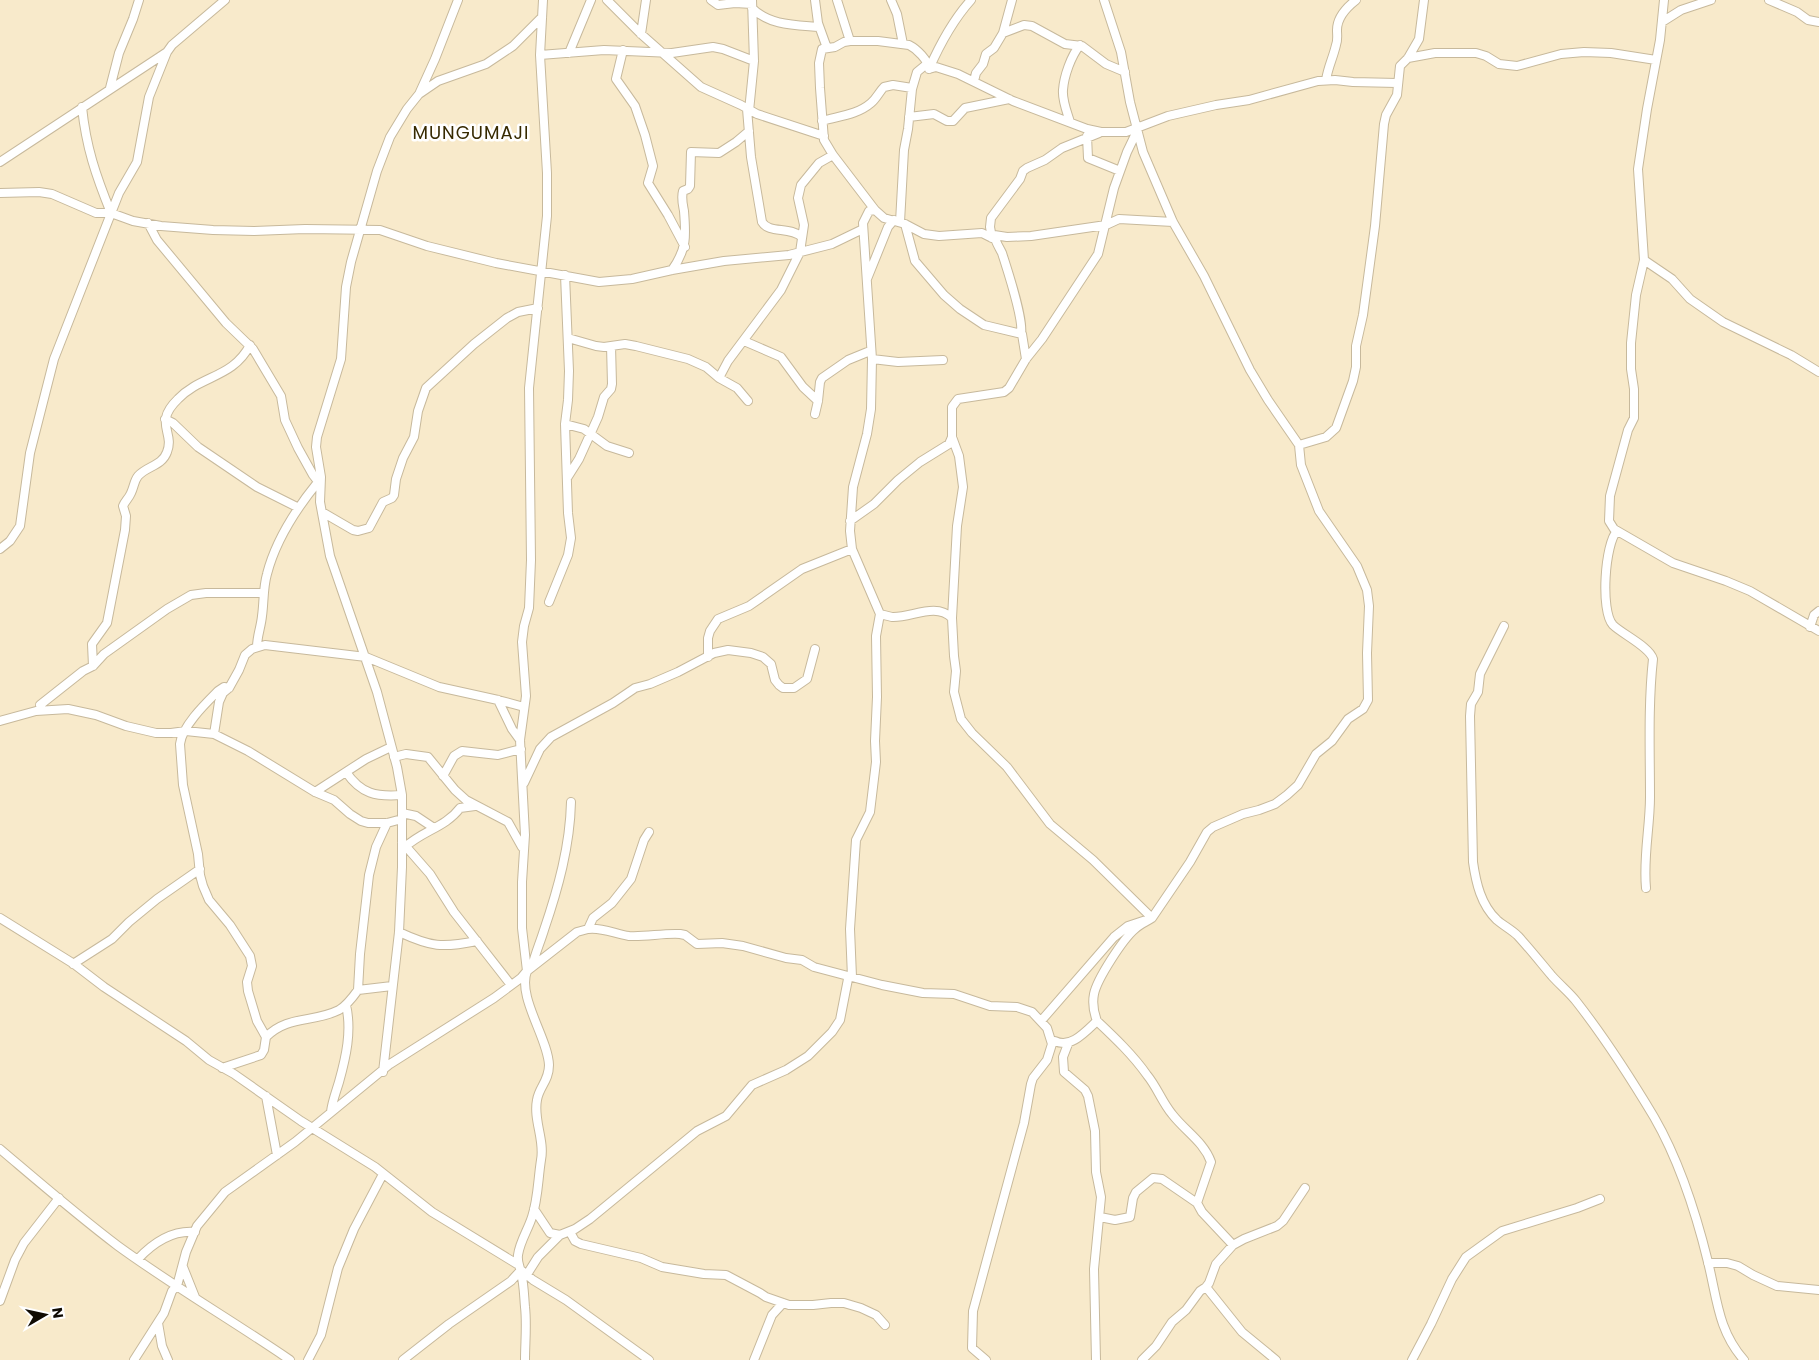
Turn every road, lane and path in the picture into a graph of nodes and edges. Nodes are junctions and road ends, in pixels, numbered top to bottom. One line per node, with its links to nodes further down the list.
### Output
1 (139, 0): 44 (street)
2 (225, 0): 32 (street)
3 (458, 0): 46 (street)
4 (543, 0): 21 (street)
5 (591, 0): 34 (street)
6 (607, 0): 26 (street)
7 (646, 0): 26 (street)
8 (711, 0): 20 (street)
9 (815, 0): 24 (street)
10 (837, 0): 27 (street)
11 (891, 0): 28 (street)
12 (970, 0): 39 (street)
13 (1012, 0): 25 (street)
14 (1104, 0): 40 (street)
15 (1356, 0): 41 (street)
16 (1424, 0): 36 (street)
17 (1664, 0): 22 (street)
18 (1711, 0): 22 (street)
19 (1769, 0): 23 (street)
20 (752, 4): 24 (street); 38 (street)
21 (542, 17): 35 (street); 46 (street)
22 (1662, 22): 37 (street)
23 (1819, 22)
24 (819, 27): 30 (street)
25 (1003, 33): 29 (street); 42 (street)
26 (641, 34): 33 (street)
27 (850, 41): 28 (street); 30 (street)
28 (903, 44): 39 (street)
29 (1080, 45): 40 (street); 52 (street)
30 (827, 48): 51 (street)
31 (623, 50): 33 (street); 34 (street); 72 (street)
32 (166, 52): 44 (street); 63 (street)
33 (662, 52): 38 (street); 49 (street)
34 (569, 53): 35 (street)
35 (540, 55): 76 (street)
36 (1408, 58): 37 (street); 43 (street)
37 (1656, 60): 74 (street)
38 (754, 62): 49 (street)
39 (929, 66): 42 (street); 45 (street)
40 (1124, 72): 53 (street)
41 (1326, 80): 43 (street); 53 (street)
42 (974, 81): 47 (street)
43 (1398, 83): 98 (street)
44 (110, 88): 48 (street)
45 (912, 88): 50 (street); 51 (street)
46 (419, 94): 68 (street)
47 (1009, 99): 50 (street); 52 (street)
48 (82, 107): 59 (street); 63 (street)
49 (748, 110): 54 (street); 56 (street)
50 (909, 117): 64 (street)
51 (822, 121): 56 (street)
52 (1070, 122): 55 (street)
53 (1138, 129): 55 (street); 60 (street); 65 (street)
54 (749, 131): 71 (street); 72 (street)
55 (1101, 132): 57 (street)
56 (824, 136): 58 (street)
57 (1087, 136): 60 (street); 70 (street)
58 (833, 155): 62 (street); 71 (street)
59 (0, 162)
60 (1120, 171): 67 (street)
61 (0, 193): 63 (street)
62 (875, 210): 64 (street); 69 (street)
63 (112, 214): 66 (street); 106 (street)
64 (900, 222): 70 (street); 78 (street); 80 (street)
65 (1173, 222): 67 (street); 98 (street)
66 (148, 223): 68 (street); 83 (street)
67 (1106, 225): 70 (street); 86 (street)
68 (361, 229): 76 (street); 101 (street)
69 (863, 229): 73 (street); 78 (street)
70 (993, 236): 80 (street)
71 (802, 237): 73 (street)
72 (685, 248): 75 (street)
73 (800, 252): 75 (street); 82 (street)
74 (1644, 260): 89 (street); 105 (street)
75 (672, 270): 77 (street)
76 (542, 272): 77 (street); 79 (street)
77 (565, 275): 81 (street)
78 (867, 280): 85 (street)
79 (538, 308): 103 (street); 124 (street)
80 (1021, 334): 86 (street)
81 (568, 338): 84 (street); 95 (street)
82 (744, 341): 90 (street); 92 (street)
83 (250, 345): 94 (street); 101 (street)
84 (611, 346): 90 (street); 96 (street)
85 (870, 351): 87 (street); 92 (street)
86 (1026, 358): 97 (street)
87 (872, 359): 88 (street); 104 (street)
88 (943, 360)
89 (1819, 372)
90 (719, 378): 91 (street)
91 (748, 401)
92 (818, 401): 93 (street)
93 (815, 414)
94 (165, 419): 102 (street); 120 (street)
95 (565, 424): 96 (street); 100 (street)
96 (590, 432): 99 (street); 100 (street)
97 (952, 437): 104 (street); 112 (street)
98 (1299, 445): 148 (street)
99 (628, 453)
100 (567, 478): 109 (street)
101 (319, 483): 102 (street); 103 (street)
102 (297, 507): 108 (street)
103 (322, 512): 118 (street)
104 (850, 522): 107 (street)
105 (1617, 531): 114 (street); 146 (street)
106 (0, 549)
107 (852, 549): 111 (street); 119 (street)
108 (263, 593): 116 (street); 120 (street)
109 (548, 602)
110 (1819, 611): 114 (street)
111 (880, 614): 112 (street); 154 (street)
112 (952, 618): 148 (street)
113 (1504, 626): 183 (street)
114 (1810, 627): 115 (street)
115 (1819, 631)
116 (257, 647): 118 (street); 121 (street)
117 (815, 649): 119 (street)
118 (366, 657): 122 (street); 129 (street)
119 (708, 657): 134 (street)
120 (93, 666): 123 (street)
121 (229, 688): 126 (street); 127 (street)
122 (498, 700): 124 (street); 128 (street)
123 (40, 705)
124 (524, 707): 128 (street)
125 (0, 721): 126 (street)
126 (186, 731): 127 (street); 145 (street)
127 (214, 734): 135 (street)
128 (520, 740): 130 (street)
129 (391, 747): 131 (street); 132 (street)
130 (521, 749): 133 (street); 134 (street)
131 (394, 757): 133 (street); 136 (street)
132 (346, 772): 135 (street); 136 (street)
133 (443, 776): 138 (street)
134 (524, 782): 153 (street)
135 (315, 792): 140 (street)
136 (402, 795): 139 (street)
137 (571, 802): 153 (street)
138 (475, 806): 141 (street); 144 (street)
139 (402, 816): 140 (street); 141 (street); 143 (street)
140 (386, 823): 157 (street)
141 (434, 828): 143 (street)
142 (649, 832): 149 (street)
143 (404, 844): 150 (street); 151 (street)
144 (522, 847)
145 (200, 869): 152 (street); 161 (street)
146 (1646, 888)
147 (0, 918): 152 (street)
148 (1152, 918): 159 (street); 160 (street)
149 (588, 929): 153 (street); 154 (street)
150 (399, 932): 151 (street); 156 (street)
151 (477, 941): 155 (street)
152 (73, 964): 164 (street)
153 (529, 970): 155 (street); 176 (street)
154 (852, 976): 159 (street); 179 (street)
155 (511, 985): 165 (street)
156 (392, 986): 157 (street); 165 (street)
157 (358, 990): 158 (street)
158 (346, 1005): 161 (street); 167 (street)
159 (1041, 1021): 162 (street)
160 (1097, 1021): 163 (street); 175 (street)
161 (266, 1037): 164 (street)
162 (1052, 1044): 163 (street); 202 (street)
163 (1068, 1044): 177 (street)
164 (222, 1068): 166 (street)
165 (383, 1072): 167 (street)
166 (266, 1096): 168 (street); 170 (street)
167 (331, 1112): 168 (street)
168 (312, 1127): 170 (street); 171 (street)
169 (0, 1149): 173 (street)
170 (277, 1155): 178 (street)
171 (383, 1174): 185 (street); 197 (street)
172 (1305, 1188): 181 (street)
173 (59, 1198): 182 (street); 190 (street)
174 (1600, 1198): 206 (street)
175 (1197, 1203): 177 (street); 181 (street)
176 (534, 1209): 180 (street); 185 (street)
177 (1100, 1217): 203 (street)
178 (195, 1232): 182 (street); 184 (street)
179 (570, 1232): 180 (street); 191 (street)
180 (560, 1235): 185 (street)
181 (1233, 1245): 187 (street)
182 (138, 1259): 186 (street)
183 (1708, 1263): 188 (street); 207 (street)
184 (183, 1264): 186 (street); 189 (street)
185 (522, 1270): 198 (street); 199 (street); 200 (street)
186 (177, 1286): 189 (street); 192 (street)
187 (1206, 1287): 204 (street); 205 (street)
188 (1819, 1290)
189 (195, 1297): 196 (street)
190 (0, 1301)
191 (783, 1303): 193 (street); 201 (street)
192 (158, 1323): 194 (street); 195 (street)
193 (885, 1325)
194 (134, 1360)
195 (168, 1360)
196 (290, 1360)
197 (308, 1360)
198 (402, 1360)
199 (525, 1360)
200 (649, 1360)
201 (754, 1360)
202 (986, 1360)
203 (1096, 1360)
204 (1142, 1360)
205 (1276, 1360)
206 (1412, 1360)
207 (1744, 1360)

